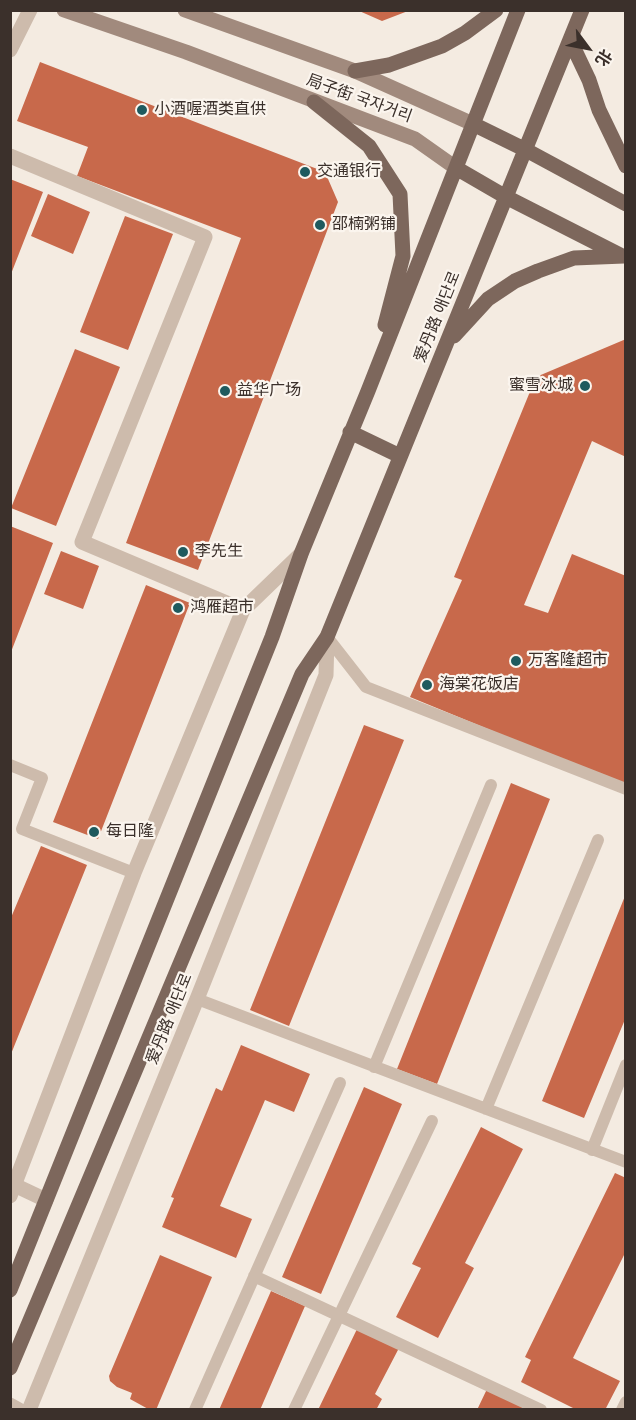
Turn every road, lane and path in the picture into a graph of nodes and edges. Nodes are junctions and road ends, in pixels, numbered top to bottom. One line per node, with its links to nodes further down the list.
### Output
1 (30, 10): 8 (street)
2 (64, 10): 10 (main road, 局子街 국자거리)
3 (185, 10): 9 (main road, 局子街 국자거리)
4 (496, 10): 9 (main road)
5 (518, 10): 11 (main road)
6 (582, 10): 7 (main road, 爱丹路 애단로)
7 (570, 40): 12 (main road, 爱丹路 애단로); 14 (main road)
8 (10, 50)
9 (355, 71): 11 (main road, 局子街 국자거리)
10 (314, 102): 15 (main road, 局子街 국자거리); 20 (main road)
11 (473, 124): 12 (main road, 局子街 국자거리); 15 (main road)
12 (526, 150): 16 (main road, 爱丹路 애단로); 17 (main road, 局子街 국자거리)
13 (10, 156): 24 (street)
14 (626, 166)
15 (456, 168): 16 (main road, 局子街 국자거리); 20 (main road)
16 (506, 197): 18 (main road, 局子街 국자거리); 19 (main road, 爱丹路 애단로)
17 (626, 204)
18 (625, 257): 19 (main road)
19 (446, 344): 22 (main road, 爱丹路 애단로)
20 (368, 391): 21 (main road)
21 (350, 432): 22 (main road); 23 (main road)
22 (400, 456): 25 (main road, 爱丹路 애단로)
23 (300, 554): 24 (street); 40 (main road)
24 (243, 610): 30 (street)
25 (327, 637): 28 (lane); 31 (street, 爱丹路 애단로); 44 (main road, 爱丹路 애단로)
26 (10, 765): 30 (lane)
27 (490, 785): 33 (lane)
28 (626, 789)
29 (598, 840): 35 (lane)
30 (134, 873): 39 (street)
31 (197, 999): 33 (lane); 48 (street, 爱丹路 애단로)
32 (626, 1065): 37 (lane)
33 (374, 1066): 35 (lane)
34 (340, 1083): 41 (lane)
35 (486, 1109): 37 (lane)
36 (432, 1121): 43 (lane)
37 (592, 1150): 38 (lane)
38 (626, 1162)
39 (12, 1188): 40 (street)
40 (46, 1200): 42 (main road)
41 (254, 1276): 43 (lane); 49 (lane)
42 (10, 1290)
43 (339, 1316): 50 (lane); 51 (lane)
44 (10, 1368)
45 (626, 1402): 52 (lane)
46 (10, 1405): 47 (street)
47 (18, 1410)
48 (29, 1410)
49 (195, 1410)
50 (294, 1410)
51 (541, 1410)
52 (622, 1410)

